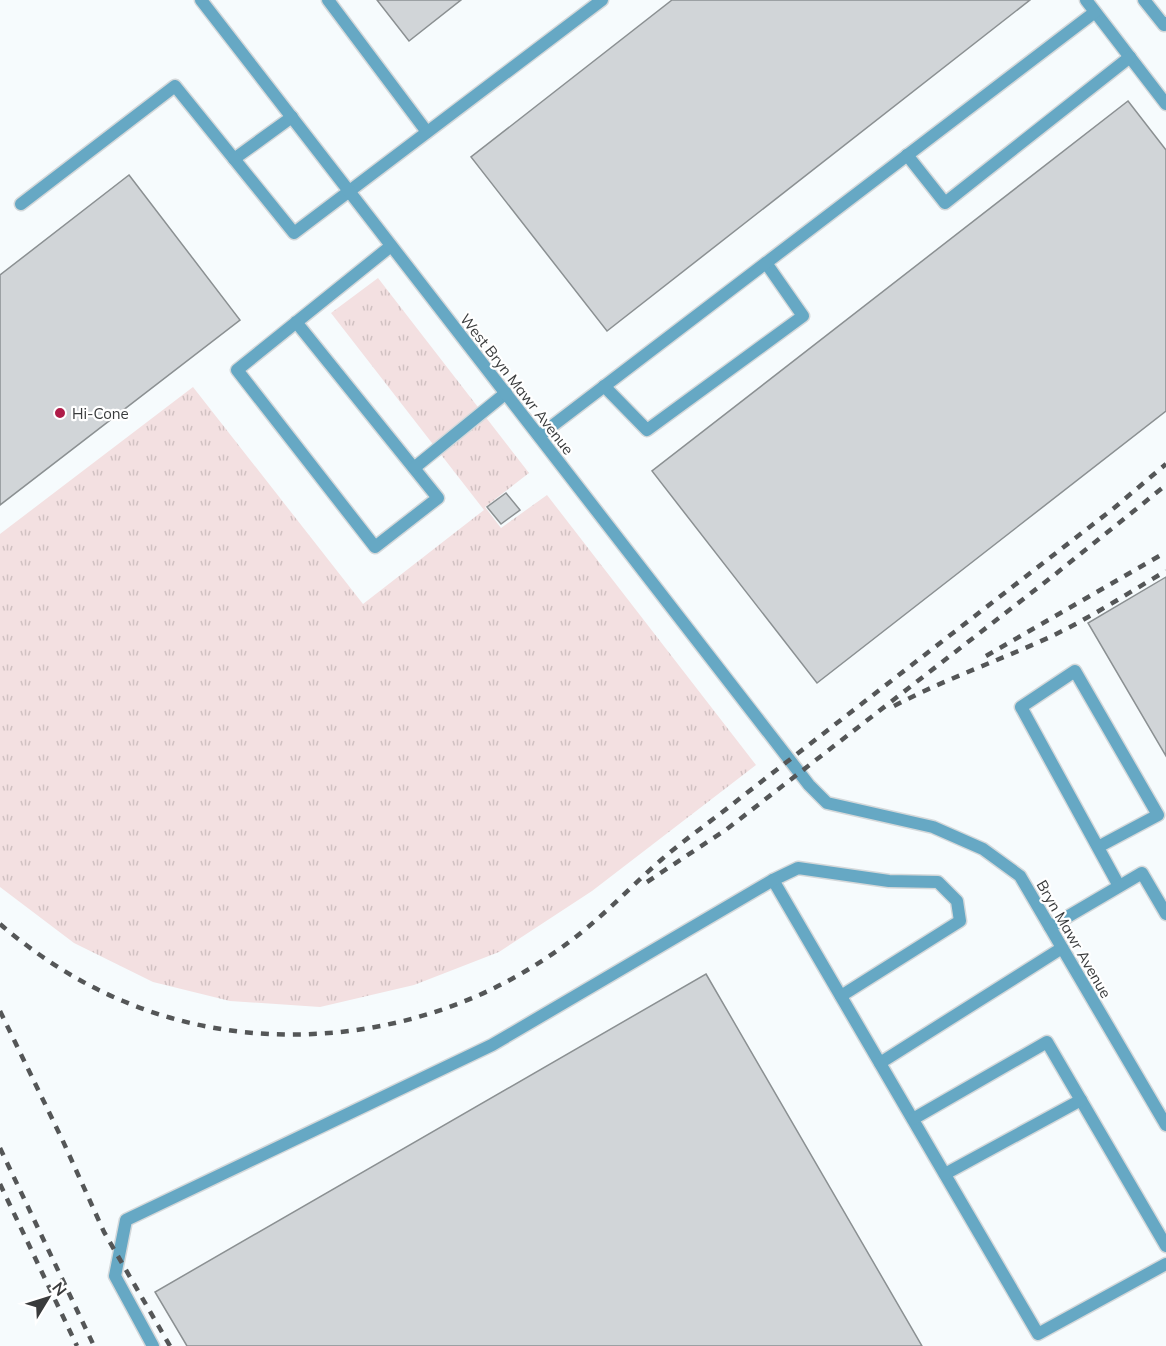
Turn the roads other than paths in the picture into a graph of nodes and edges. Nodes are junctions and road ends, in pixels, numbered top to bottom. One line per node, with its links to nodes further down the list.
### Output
1 (201, 0): 10 (street, West Bryn Mawr Avenue)
2 (328, 0): 11 (street)
3 (602, 0): 11 (street)
4 (1086, 0): 6 (street)
5 (1144, 0): 7 (street)
6 (1095, 12): 8 (street); 12 (street)
7 (1165, 24)
8 (1130, 57): 9 (street); 12 (street)
9 (1166, 104)
10 (292, 117): 13 (street); 14 (street, West Bryn Mawr Avenue)
11 (427, 132): 14 (street)
12 (907, 155): 17 (street)
13 (234, 159): 14 (street); 15 (street)
14 (349, 191): 16 (street, West Bryn Mawr Avenue)
15 (21, 204)
16 (392, 246): 18 (street); 20 (street, West Bryn Mawr Avenue)
17 (765, 263): 19 (street); 19 (street)
18 (296, 322): 22 (street); 22 (street)
19 (604, 386): 21 (street)
20 (506, 393): 21 (street, West Bryn Mawr Avenue); 22 (street)
21 (539, 436): 23 (street, West Bryn Mawr Avenue)
22 (414, 468)
23 (809, 785): 28 (street, Bryn Mawr Avenue)
24 (1098, 847): 24 (street); 26 (street)
25 (773, 880): 30 (street); 30 (street); 38 (street)
26 (1119, 886): 27 (street); 28 (street)
27 (1166, 914)
28 (1050, 927): 29 (street, Bryn Mawr Avenue)
29 (1062, 948): 31 (street); 34 (street, Bryn Mawr Avenue)
30 (841, 996): 31 (street)
31 (880, 1063): 33 (street)
32 (1081, 1100): 33 (street); 35 (street); 36 (street)
33 (913, 1119): 35 (street)
34 (1166, 1125)
35 (945, 1174): 37 (street)
36 (1166, 1246)
37 (1166, 1264)
38 (153, 1346)

